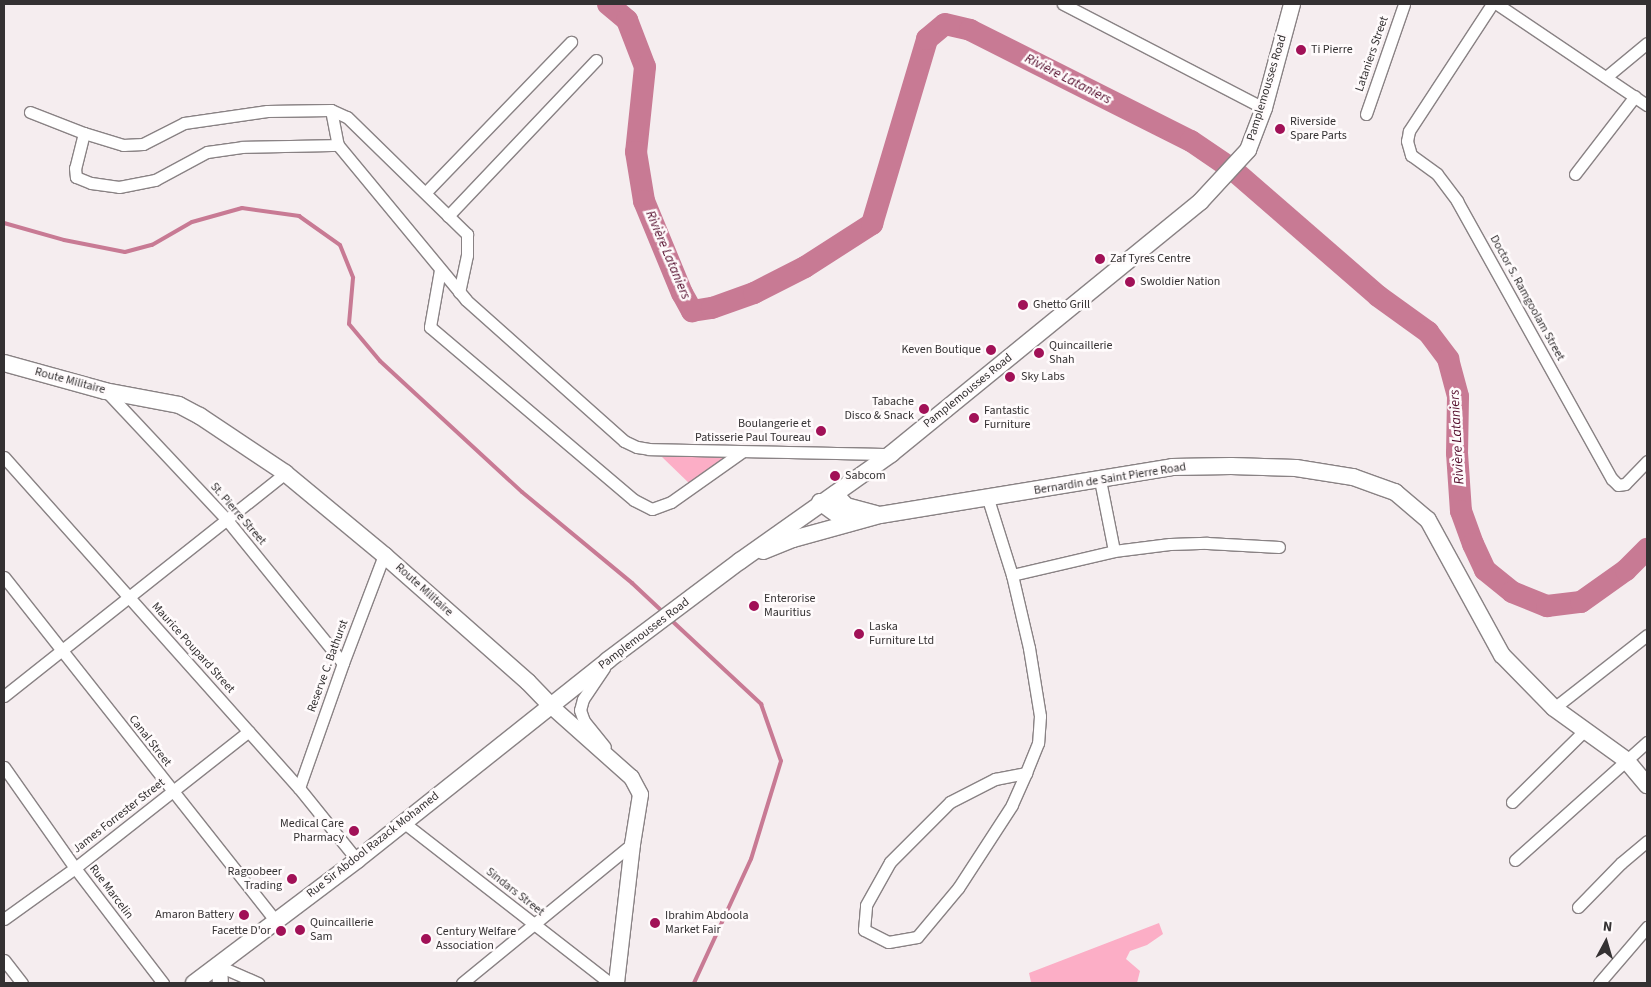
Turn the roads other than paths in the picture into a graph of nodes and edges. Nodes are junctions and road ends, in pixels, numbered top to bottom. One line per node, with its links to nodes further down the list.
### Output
1 (1063, 4): 12 (street)
2 (1292, 4): 12 (main road, Pamplemousses Road)
3 (1404, 4): 15 (street, Lataniers Street)
4 (1492, 4): 28 (street, Doctor S. Ramgoolam Street)
5 (1497, 4): 9 (street)
6 (571, 42): 19 (street)
7 (1647, 43): 9 (street)
8 (596, 60): 20 (street)
9 (1606, 77): 10 (street)
10 (1634, 96): 11 (street); 18 (street)
11 (1647, 105)
12 (1264, 108): 26 (main road, Pamplemousses Road)
13 (331, 110): 16 (street); 17 (street); 19 (street)
14 (30, 112): 16 (street)
15 (1366, 114)
16 (84, 133): 17 (street)
17 (338, 145): 21 (street)
18 (1575, 174)
19 (426, 192): 20 (street)
20 (448, 216): 22 (street)
21 (440, 270): 22 (street); 25 (street)
22 (459, 292): 25 (street)
23 (4, 363): 24 (main road, Route Militaire)
24 (105, 391): 29 (main road, Route Militaire); 35 (street, St. Pierre Street)
25 (742, 452): 26 (street)
26 (891, 454): 31 (main road, Pamplemousses Road)
27 (4, 457): 43 (street, Maurice Poupard Street)
28 (1647, 462)
29 (285, 473): 35 (street); 39 (main road, Route Militaire)
30 (1100, 480): 32 (main road, Bernardin de Saint Pierre Road); 38 (street); 50 (main road, Bernardin de Saint Pierre Road)
31 (835, 494): 33 (main road, Pamplemousses Road); 34 (main road, Bernardin de Saint Pierre Road)
32 (988, 499): 34 (main road, Bernardin de Saint Pierre Road); 41 (street)
33 (820, 502): 36 (main road); 40 (main road, Pamplemousses Road)
34 (880, 515): 36 (main road, Bernardin de Saint Pierre Road)
35 (227, 520): 43 (street); 47 (street, St. Pierre Street)
36 (849, 523): 40 (main road, Bernardin de Saint Pierre Road)
37 (1279, 547): 38 (street)
38 (1114, 551): 41 (street)
39 (384, 554): 47 (street, Reserve C. Bathurst); 49 (main road, Route Militaire)
40 (740, 561): 46 (main road, Pamplemousses Road)
41 (1012, 575): 57 (street)
42 (4, 577): 45 (street, Canal Street)
43 (130, 598): 45 (street); 52 (street, Maurice Poupard Street)
44 (1647, 635): 50 (street)
45 (62, 651): 48 (street); 60 (street, Canal Street)
46 (608, 660): 49 (main road, Pamplemousses Road); 55 (street)
47 (343, 663): 59 (street, Reserve C. Bathurst)
48 (4, 696)
49 (551, 706): 55 (street, Route Militaire); 62 (main road, Rue Sir Abdool Razack Mohamed)
50 (1554, 708): 51 (main road, Bernardin de Saint Pierre Road)
51 (1585, 730): 54 (main road, Bernardin de Saint Pierre Road); 61 (street)
52 (249, 731): 59 (street, Maurice Poupard Street); 60 (street, James Forrester Street)
53 (1647, 742): 54 (street)
54 (1626, 760): 58 (main road, Bernardin de Saint Pierre Road); 66 (street)
55 (616, 761): 64 (street, Route Militaire)
56 (4, 768): 67 (street, Rue Marcelin)
57 (1026, 772): 57 (street)
58 (1647, 785)
59 (299, 788): 65 (street, Maurice Poupard Street)
60 (172, 791): 67 (street, James Forrester Street); 70 (street, Canal Street)
61 (1512, 802)
62 (403, 822): 65 (main road, Rue Sir Abdool Razack Mohamed); 71 (street, Sindars Street)
63 (1647, 841): 68 (street)
64 (632, 844): 71 (street); 82 (street, Route Militaire)
65 (357, 860): 70 (main road, Rue Sir Abdool Razack Mohamed)
66 (1515, 860)
67 (75, 868): 69 (street, James Forrester Street); 76 (street, Rue Marcelin)
68 (1578, 907)
69 (4, 919)
70 (276, 921): 74 (main road, Rue Sir Abdool Razack Mohamed)
71 (532, 924): 80 (street); 81 (street, Sindars Street)
72 (1647, 927): 83 (street)
73 (4, 960): 75 (street)
74 (220, 966): 77 (main road, Rue Sir Abdool Razack Mohamed); 78 (street); 79 (street)
75 (22, 983)
76 (163, 983)
77 (194, 983)
78 (220, 983)
79 (258, 983)
80 (462, 983)
81 (610, 983)
82 (616, 983)
83 (1599, 983)

